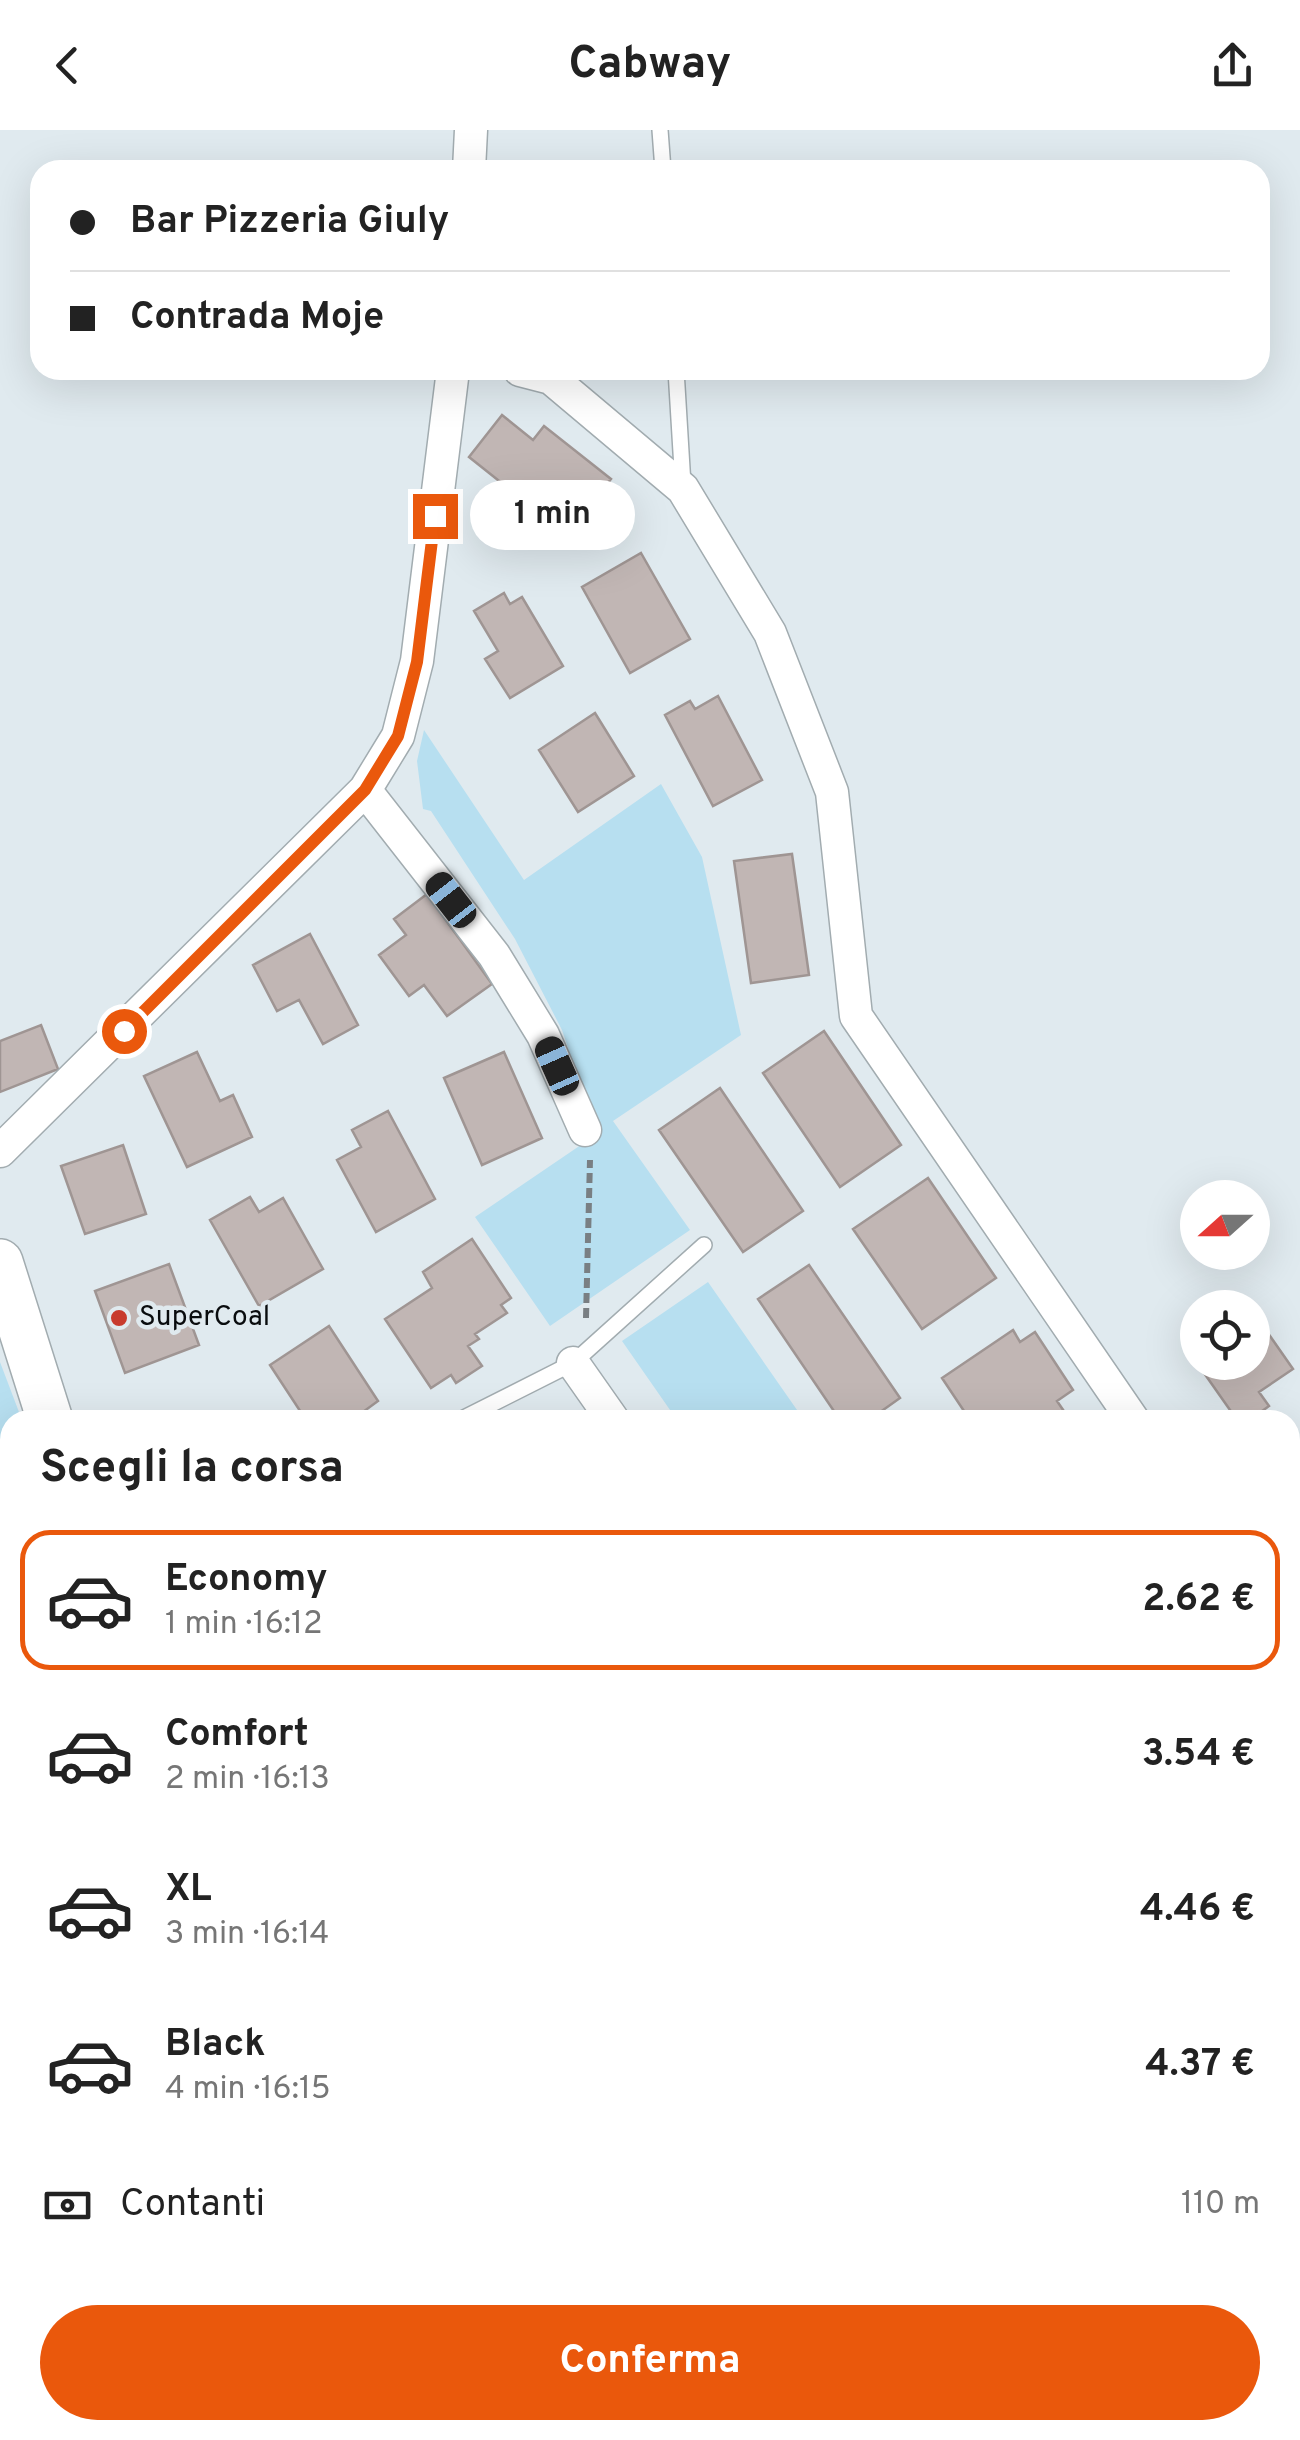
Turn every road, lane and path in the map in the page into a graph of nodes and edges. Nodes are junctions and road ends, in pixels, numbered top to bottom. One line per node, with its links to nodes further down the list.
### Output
1 (471, 130): 3 (street)
2 (660, 130): 4 (lane)
3 (470, 160)
4 (662, 160)
5 (452, 380): 9 (street)
6 (552, 380): 8 (street)
7 (677, 380): 8 (lane)
8 (683, 489): 18 (street)
9 (365, 790): 10 (street); 11 (street)
10 (585, 1130): 14 (path)
11 (0, 1151)
12 (704, 1246): 14 (lane)
13 (3, 1279): 15 (main road)
14 (579, 1357): 16 (lane); 17 (street)
15 (47, 1410)
16 (479, 1410)
17 (608, 1410)
18 (1126, 1410)

